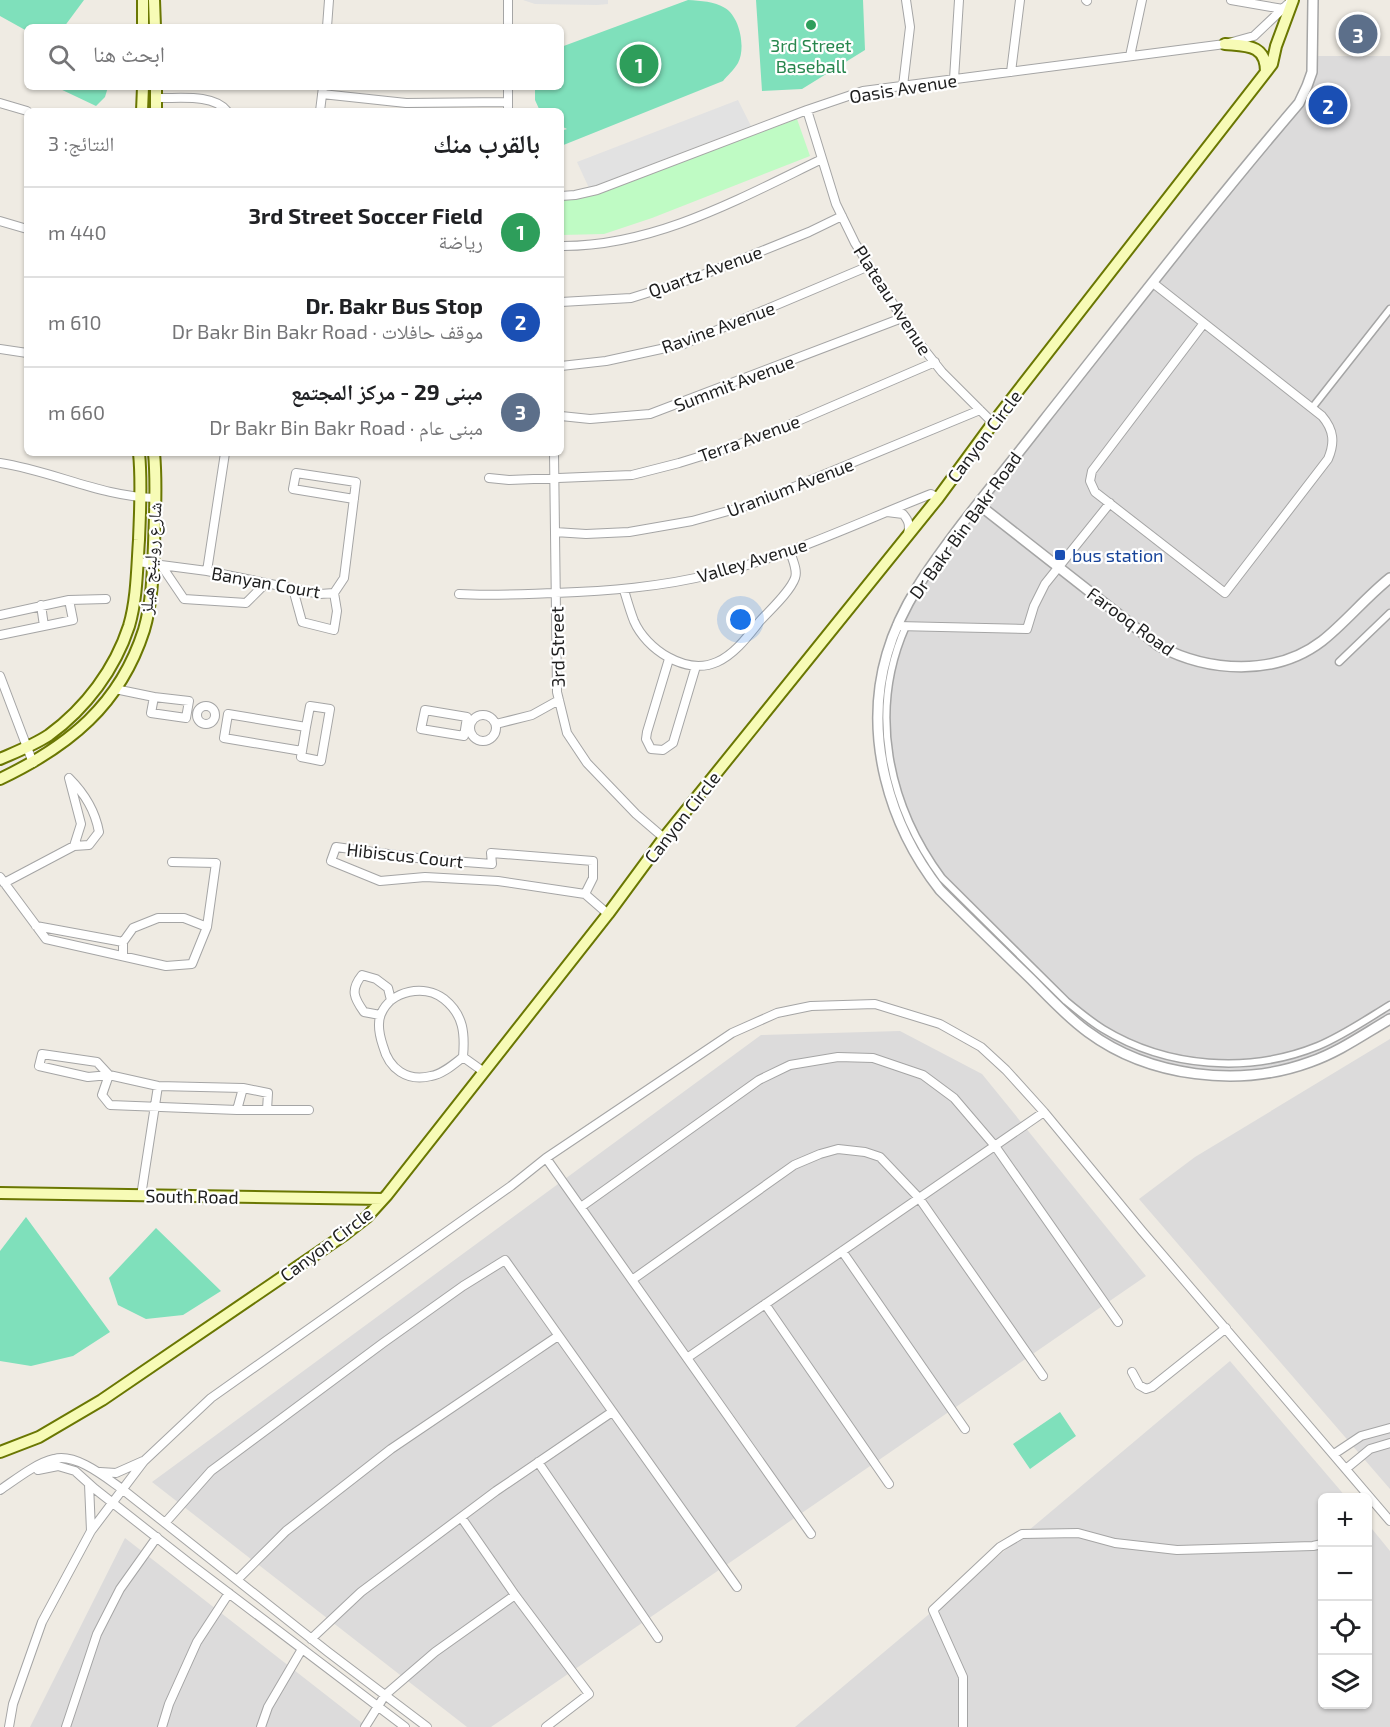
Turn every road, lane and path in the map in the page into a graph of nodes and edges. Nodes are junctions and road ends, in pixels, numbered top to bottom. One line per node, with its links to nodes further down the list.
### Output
1 (143, 0): 13 (main road)
2 (154, 0): 14 (main road)
3 (329, 0): 15 (street)
4 (508, 0): 16 (street)
5 (906, 0): 24 (street)
6 (959, 0): 23 (street)
7 (1020, 0): 21 (street)
8 (1142, 0): 20 (street)
9 (1230, 0): 12 (street)
10 (1292, 0): 12 (street, Oasis Avenue); 19 (main road, Canyon Circle)
11 (1313, 0): 44 (street, Dr Bakr Bin Bakr Road)
12 (1283, 9): 17 (street, Oasis Avenue)
13 (143, 24)
14 (155, 24)
15 (327, 24)
16 (508, 24)
17 (1224, 44): 18 (main road, Oasis Avenue); 20 (street, Oasis Avenue)
18 (1251, 47): 19 (main road, Oasis Avenue); 22 (main road)
19 (1275, 49): 22 (main road, Canyon Circle)
20 (1130, 56): 21 (street, Oasis Avenue)
21 (1011, 72): 23 (street, Oasis Avenue)
22 (1266, 72): 56 (main road, Canyon Circle)
23 (954, 79): 24 (street, Oasis Avenue)
24 (903, 86): 36 (street, Oasis Avenue)
25 (143, 90): 31 (main road)
26 (508, 90): 29 (street)
27 (322, 91): 29 (street); 33 (street)
28 (156, 93): 32 (street)
29 (508, 102): 34 (street)
30 (0, 103): 35 (street)
31 (142, 108)
32 (225, 108)
33 (320, 108)
34 (508, 108)
35 (24, 110)
36 (807, 110): 37 (street, Plateau Avenue); 38 (street, Oasis Avenue)
37 (822, 159): 39 (street, Plateau Avenue); 42 (street)
38 (564, 196)
39 (842, 216): 43 (street, Plateau Avenue); 45 (street, Quartz Avenue)
40 (0, 222): 41 (street)
41 (24, 228)
42 (564, 246)
43 (869, 266): 47 (street, Plateau Avenue); 52 (street, Ravine Avenue)
44 (1153, 283): 48 (street); 69 (street, Dr Bakr Bin Bakr Road)
45 (564, 302)
46 (1390, 309): 53 (street)
47 (902, 318): 51 (street, Plateau Avenue); 55 (street, Summit Avenue)
48 (1204, 323): 53 (street); 68 (street)
49 (0, 349): 50 (street)
50 (24, 353)
51 (935, 362): 54 (street, Plateau Avenue); 63 (street, Terra Avenue)
52 (564, 366)
53 (1312, 408): 68 (street)
54 (980, 410): 56 (street, Plateau Avenue); 71 (street, Uranium Avenue)
55 (564, 416)
56 (993, 423): 66 (main road, Canyon Circle)
57 (139, 456): 64 (main road, شارع رولينج هيلز)
58 (154, 456): 65 (main road, شارع رولينج هيلز)
59 (225, 456): 77 (street)
60 (554, 456): 63 (street, 3rd Street)
61 (0, 463): 64 (street)
62 (489, 478): 63 (street, Terra Avenue)
63 (554, 478): 71 (street, 3rd Street)
64 (141, 498): 65 (street); 74 (main road, شارع رولينج هيلز)
65 (156, 498): 75 (main road, شارع رولينج هيلز)
66 (938, 498): 70 (street, Valley Avenue); 72 (main road, Canyon Circle)
67 (354, 499): 67 (street); 82 (street, Banyan Court)
68 (1110, 503): 76 (street)
69 (978, 504): 76 (street, Farooq Road); 91 (street, Dr Bakr Bin Bakr Road)
70 (879, 514): 72 (street); 73 (street, Valley Avenue)
71 (555, 532): 83 (street, 3rd Street)
72 (906, 537): 112 (main road, Canyon Circle)
73 (790, 551): 81 (street, Valley Avenue); 95 (street)
74 (138, 562): 75 (street, Banyan Court); 107 (main road, شارع رولينج هيلز)
75 (157, 564): 77 (street, Banyan Court); 79 (street); 97 (main road, شارع رولينج هيلز)
76 (1059, 567): 78 (street, Farooq Road); 91 (street)
77 (207, 571): 79 (street, Banyan Court)
78 (1390, 578)
79 (266, 583): 80 (street, Banyan Court)
80 (293, 589): 82 (street, Banyan Court); 82 (street)
81 (624, 590): 83 (street, Valley Avenue); 93 (street)
82 (334, 593)
83 (556, 593): 84 (street, Valley Avenue); 99 (street, 3rd Street)
84 (459, 594)
85 (106, 599): 86 (street)
86 (69, 600): 87 (street); 90 (street)
87 (41, 605): 89 (street); 90 (street)
88 (1390, 613): 94 (street)
89 (0, 615)
90 (44, 626): 92 (street)
91 (902, 626): 125 (street); 127 (street, Dr Bakr Bin Bakr Road)
92 (0, 635)
93 (669, 659): 95 (street); 95 (street)
94 (1339, 662)
95 (696, 666)
96 (0, 676): 107 (street)
97 (114, 689): 98 (street); 110 (main road, شارع رولينج هيلز)
98 (154, 697): 100 (street); 100 (street)
99 (559, 700): 104 (street); 112 (street, 3rd Street)
100 (188, 709): 101 (street)
101 (196, 713): 102 (street); 102 (street)
102 (215, 718): 103 (street)
103 (226, 722): 106 (street); 108 (street)
104 (496, 724): 105 (street); 105 (street)
105 (468, 726): 105 (street)
106 (306, 727): 108 (street); 108 (street)
107 (27, 747): 109 (main road, شارع رولينج هيلز); 110 (street)
108 (302, 751)
109 (0, 759)
110 (33, 763): 111 (main road, شارع رولينج هيلز)
111 (0, 779)
112 (664, 838): 117 (main road, Canyon Circle)
113 (74, 846): 113 (street); 115 (street)
114 (172, 862): 119 (street)
115 (2, 880): 118 (street)
116 (585, 894): 116 (street, Hibiscus Court); 117 (street)
117 (608, 914): 129 (main road, Canyon Circle)
118 (36, 926): 120 (street); 121 (street)
119 (207, 927): 120 (street); 121 (street)
120 (123, 942): 121 (street)
121 (123, 956)
122 (388, 988): 123 (street); 124 (street); 126 (street)
123 (406, 992): 124 (street); 128 (street)
124 (390, 1000): 126 (street)
125 (1390, 1005)
126 (381, 1015): 128 (street)
127 (1390, 1019)
128 (463, 1057): 129 (street)
129 (484, 1072): 143 (main road, Canyon Circle)
130 (109, 1075): 130 (street); 131 (street); 133 (street)
131 (158, 1086): 132 (street); 133 (street)
132 (243, 1088): 134 (street); 135 (street)
133 (154, 1108): 134 (street); 141 (street)
134 (237, 1110): 135 (street)
135 (267, 1110): 136 (street)
136 (309, 1110)
137 (1044, 1112): 138 (street); 139 (street); 149 (street)
138 (995, 1146): 142 (street); 144 (street); 148 (street)
139 (546, 1158): 144 (street); 160 (street)
140 (0, 1193): 141 (main road, South Road)
141 (141, 1196): 143 (main road, South Road)
142 (919, 1198): 145 (street); 146 (street); 153 (street)
143 (383, 1199): 158 (main road, Canyon Circle)
144 (581, 1207): 146 (street)
145 (842, 1251): 147 (street); 156 (street)
146 (632, 1280): 151 (street)
147 (765, 1304): 151 (street); 166 (street)
148 (1118, 1322)
149 (1226, 1328): 152 (street); 159 (street)
150 (558, 1336): 154 (street); 174 (street); 179 (street)
151 (687, 1358): 176 (street)
152 (1132, 1372)
153 (1043, 1376)
154 (612, 1412): 161 (street); 180 (street)
155 (1390, 1428): 159 (street)
156 (965, 1429)
157 (1390, 1443): 163 (street)
158 (0, 1452)
159 (1334, 1454): 163 (street)
160 (144, 1461): 162 (street); 167 (street)
161 (538, 1462): 172 (street); 183 (street)
162 (90, 1467): 164 (street); 167 (street)
163 (1347, 1468): 169 (street)
164 (27, 1472): 165 (street); 168 (street)
165 (89, 1484): 170 (street); 175 (street)
166 (889, 1484)
167 (122, 1489): 170 (street); 174 (street)
168 (0, 1490)
169 (1364, 1493)
170 (112, 1502): 175 (street); 177 (street)
171 (1372, 1503): 173 (street)
172 (461, 1517): 182 (street); 184 (street)
173 (1390, 1521)
174 (165, 1522): 179 (street)
175 (91, 1531): 188 (street)
176 (811, 1534)
177 (157, 1537): 181 (street); 189 (street)
178 (1318, 1545): 196 (street)
179 (237, 1580): 184 (street)
180 (736, 1587)
181 (229, 1593): 185 (street); 190 (street)
182 (515, 1595): 186 (street); 195 (street)
183 (658, 1638)
184 (311, 1639): 186 (street)
185 (302, 1649): 187 (street); 191 (street)
186 (386, 1695): 187 (street); 194 (street)
187 (378, 1707): 192 (street); 193 (street)
188 (9, 1727)
189 (66, 1727)
190 (162, 1727)
191 (261, 1727)
192 (365, 1727)
193 (405, 1727)
194 (427, 1727)
195 (546, 1727)
196 (963, 1727)

